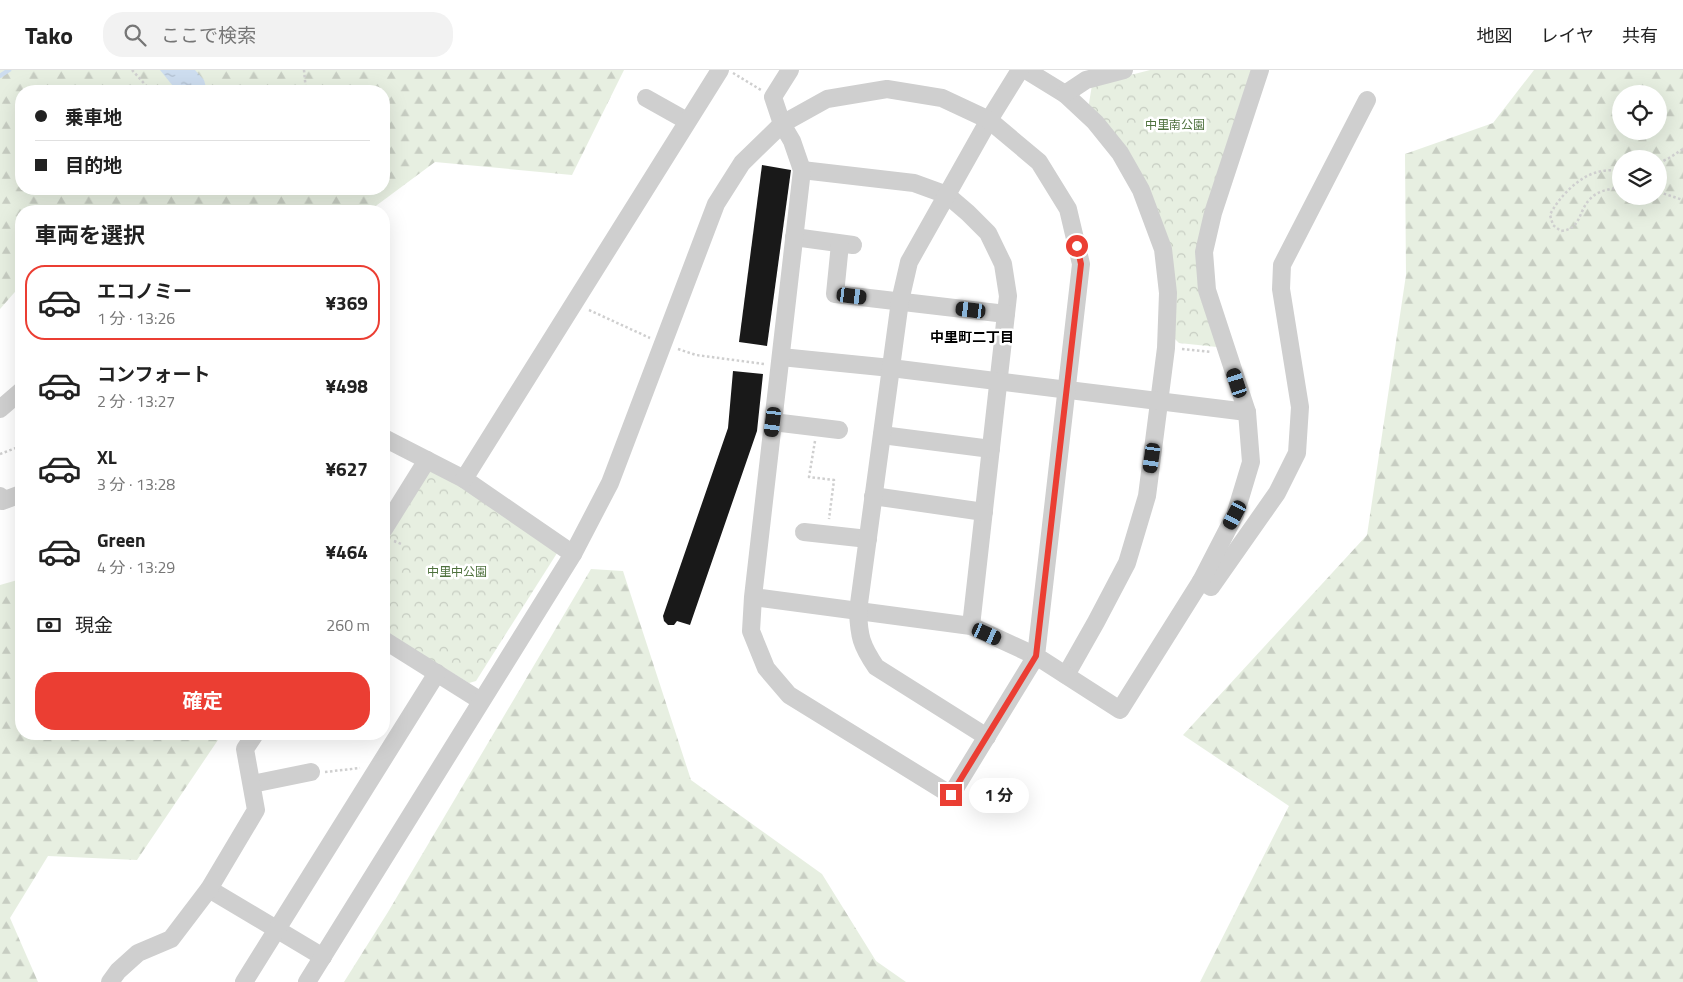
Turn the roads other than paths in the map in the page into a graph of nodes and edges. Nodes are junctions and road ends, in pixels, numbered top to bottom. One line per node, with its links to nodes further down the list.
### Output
1 (720, 70): 11 (street)
2 (790, 70): 12 (street)
3 (1020, 70): 10 (street)
4 (1026, 70): 7 (street)
5 (1124, 70): 7 (street)
6 (1260, 70): 25 (street)
7 (1065, 94): 23 (street)
8 (646, 98): 11 (street)
9 (1367, 100): 41 (street)
10 (989, 120): 12 (street); 14 (street); 21 (street)
11 (688, 121): 32 (street)
12 (782, 124): 13 (street); 40 (street)
13 (802, 170): 14 (street); 15 (street)
14 (946, 195): 16 (street); 17 (street)
15 (794, 237): 16 (street); 18 (street)
16 (900, 301): 17 (street); 19 (street)
17 (1006, 314): 20 (street)
18 (781, 357): 19 (street); 26 (street)
19 (891, 368): 20 (street); 28 (street)
20 (998, 381): 21 (street); 30 (street)
21 (1068, 389): 23 (street); 46 (street)
22 (15, 396): 24 (street)
23 (1160, 401): 25 (street); 48 (street)
24 (0, 409)
25 (1246, 412): 41 (street)
26 (773, 422): 27 (street); 42 (street)
27 (839, 430)
28 (882, 434): 30 (street); 34 (street)
29 (390, 441): 31 (street)
30 (991, 449): 36 (street)
31 (427, 460): 32 (street); 37 (street)
32 (464, 479): 40 (street)
33 (15, 496): 35 (street)
34 (874, 496): 36 (street); 39 (street)
35 (0, 500)
36 (984, 512): 44 (street)
37 (390, 519)
38 (804, 532): 39 (street)
39 (868, 540): 43 (street)
40 (573, 554): 49 (street)
41 (1201, 581): 48 (street)
42 (753, 597): 43 (street); 50 (street)
43 (858, 610): 44 (street); 50 (street)
44 (970, 626): 46 (street)
45 (390, 644): 47 (street)
46 (1036, 656): 48 (street); 50 (street)
47 (437, 674): 49 (street); 55 (street)
48 (1066, 675)
49 (481, 701): 56 (street)
50 (987, 736)
51 (251, 740): 53 (street)
52 (311, 772): 53 (street)
53 (252, 784): 54 (street)
54 (209, 889): 55 (street); 57 (street)
55 (276, 929): 56 (street); 58 (street)
56 (323, 956): 59 (street)
57 (110, 982)
58 (244, 982)
59 (307, 982)

